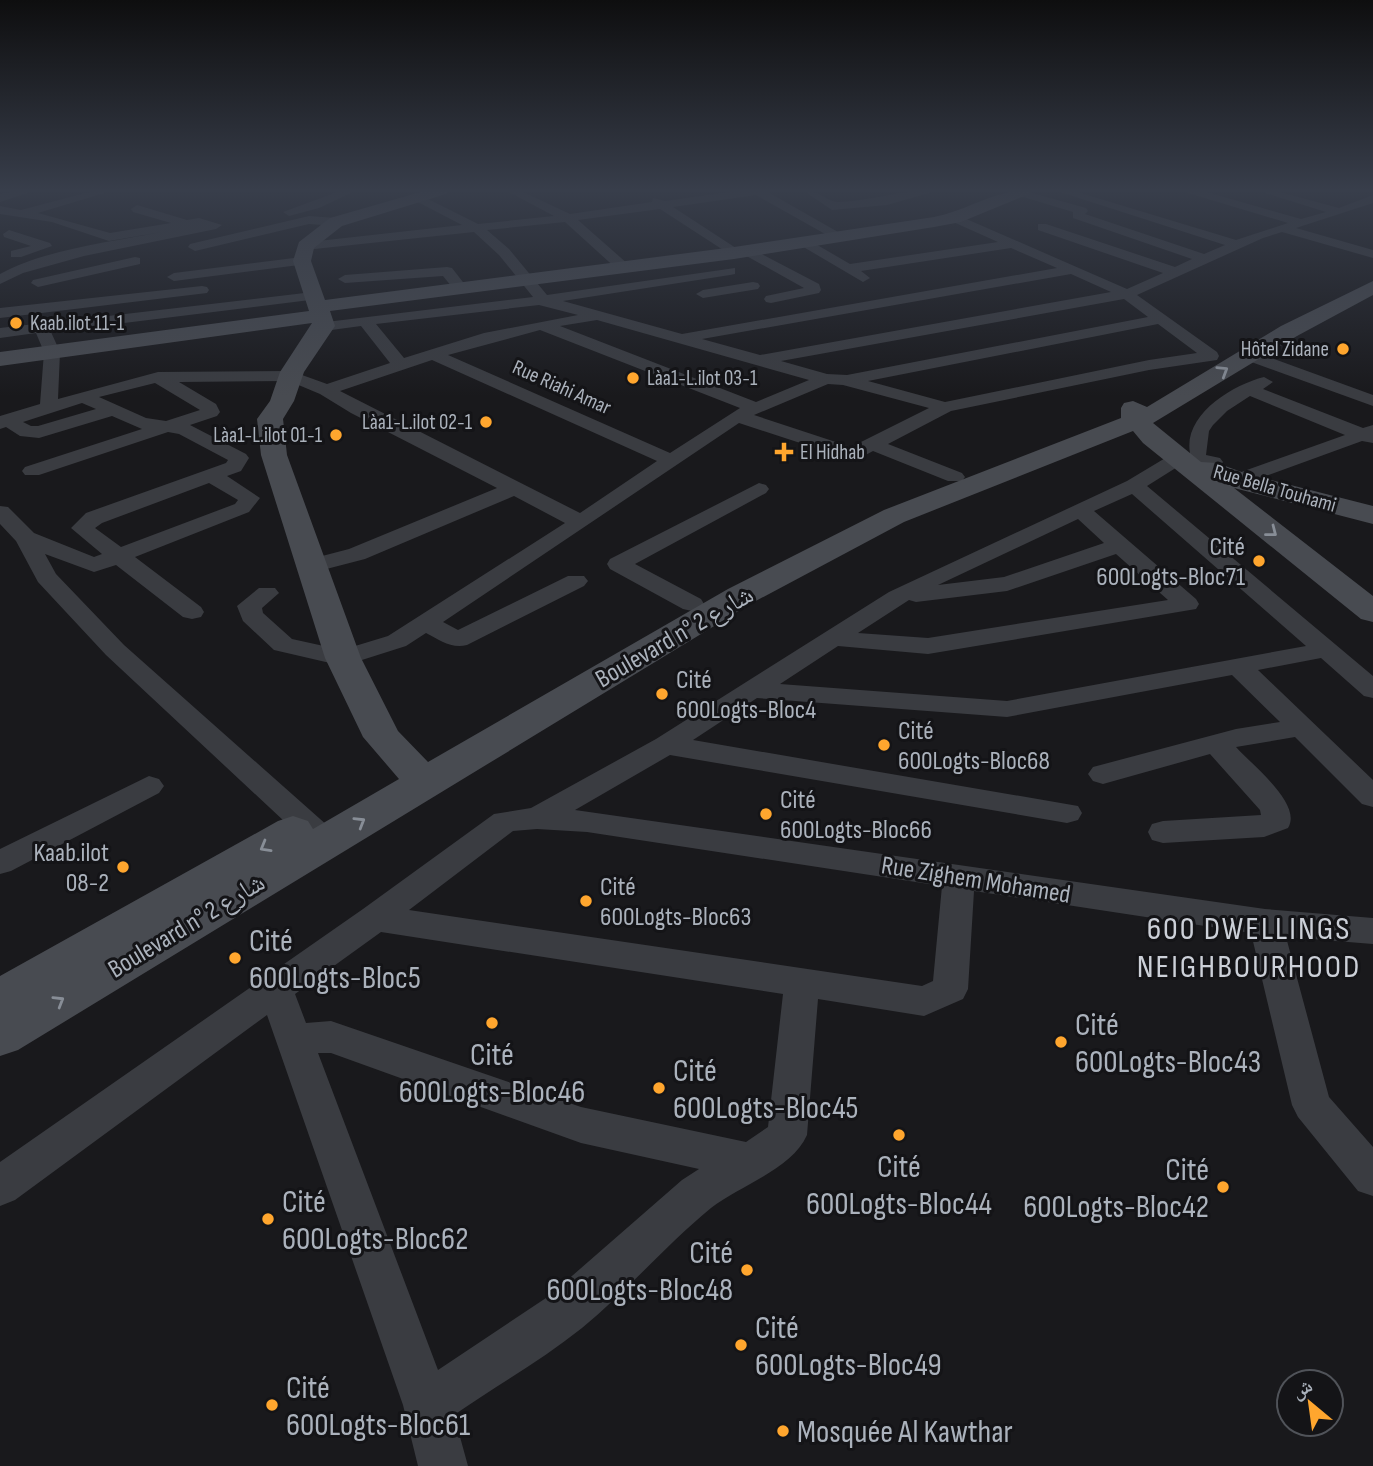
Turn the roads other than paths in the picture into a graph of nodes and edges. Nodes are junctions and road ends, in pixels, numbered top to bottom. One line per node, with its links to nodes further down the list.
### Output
1 (54, 259): 22 (street)
2 (139, 259): 28 (street)
3 (237, 259): 24 (street)
4 (308, 259): 24 (street)
5 (334, 259): 24 (main road)
6 (367, 259): 24 (street)
7 (510, 259): 27 (street)
8 (614, 259): 18 (street)
9 (709, 259): 18 (main road)
10 (722, 259): 39 (street)
11 (735, 259): 30 (street)
12 (740, 259): 38 (street)
13 (832, 259): 19 (street)
14 (902, 259): 19 (street)
15 (1047, 259): 20 (street)
16 (1133, 259): 23 (street)
17 (1201, 259): 23 (street)
18 (624, 268): 27 (main road)
19 (849, 269): 37 (street)
20 (1071, 270): 35 (street); 37 (street)
21 (1373, 270): 56 (main road, Boulevard n° شارع 2)
22 (7, 272): 28 (street)
23 (1175, 272): 35 (street)
24 (313, 275): 25 (street); 33 (main road); 47 (street); 49 (street); 53 (main road); 61 (main road)
25 (157, 279)
26 (345, 279): 33 (street)
27 (527, 281): 33 (main road); 39 (street)
28 (38, 283): 34 (street)
29 (104, 286): 34 (street)
30 (752, 286): 36 (street); 38 (street)
31 (1373, 287): 55 (main road, Boulevard n° شارع 2)
32 (213, 289): 41 (street)
33 (461, 289)
34 (64, 291): 41 (street)
35 (1127, 294): 45 (street); 52 (street)
36 (684, 297)
37 (900, 298): 44 (street)
38 (771, 299): 44 (street)
39 (542, 300): 43 (street); 46 (street); 47 (street)
40 (630, 306): 43 (street)
41 (46, 307): 42 (street); 49 (street)
42 (0, 313)
43 (596, 314): 46 (street); 51 (street)
44 (796, 317): 51 (street); 52 (street)
45 (1159, 319): 56 (street); 63 (street)
46 (566, 320): 48 (street)
47 (365, 321): 59 (street)
48 (542, 325): 54 (street); 71 (street)
49 (42, 329): 50 (street); 53 (street)
50 (0, 333)
51 (677, 338): 58 (street)
52 (838, 346): 58 (street)
53 (52, 352): 57 (main road); 68 (street)
54 (435, 355): 59 (street); 77 (street, Rue Riahi Amar)
55 (1249, 355): 60 (street); 74 (main road, Boulevard n° شارع 2, one-way to 55)
56 (1210, 356): 69 (street); 74 (main road, Boulevard n° شارع 2)
57 (0, 359)
58 (761, 360): 63 (street)
59 (401, 366): 65 (street)
60 (1290, 370): 64 (street); 67 (street)
61 (291, 376): 62 (street); 65 (street); 93 (main road)
62 (158, 377): 66 (street); 73 (street)
63 (835, 379): 69 (street); 71 (street)
64 (1248, 389): 74 (street); 75 (street)
65 (326, 390): 83 (street)
66 (83, 397): 68 (street); 70 (street)
67 (1373, 401)
68 (50, 407): 72 (street)
69 (945, 407): 76 (street)
70 (114, 410): 72 (street); 73 (street)
71 (746, 412): 76 (street); 77 (street)
72 (4, 421)
73 (171, 426): 78 (street); 79 (street)
74 (1156, 434): 80 (main road, Boulevard n° شارع 2); 81 (main road); 82 (street); 101 (main road, one-way to 101); 112 (main road, Boulevard n° شارع 2)
75 (1370, 435): 81 (street)
76 (874, 445): 80 (street)
77 (670, 460): 88 (street)
78 (32, 471)
79 (211, 476): 91 (street); 91 (street)
80 (955, 477): 99 (main road, Boulevard n° شارع 2)
81 (1237, 480): 87 (main road, Rue Bella Touhami); 96 (main road)
82 (1134, 485): 85 (street); 104 (street)
83 (515, 488): 88 (street); 93 (street)
84 (759, 489): 99 (street)
85 (1080, 510): 90 (street); 98 (street)
86 (0, 512): 89 (street)
87 (1373, 515)
88 (581, 522): 102 (street)
89 (26, 538): 92 (street); 94 (street)
90 (1120, 545): 98 (street); 103 (street)
91 (117, 556): 92 (street); 100 (street)
92 (83, 563): 94 (street)
93 (311, 566): 105 (main road)
94 (46, 577): 118 (street)
95 (576, 580): 102 (street)
96 (1373, 583)
97 (267, 593): 105 (street)
98 (897, 597): 103 (street)
99 (692, 604): 112 (main road, Boulevard n° شارع 2)
100 (192, 612)
101 (1373, 612)
102 (426, 624): 105 (street)
103 (832, 638): 107 (street)
104 (1325, 650): 106 (street); 108 (street)
105 (343, 658): 112 (main road)
106 (1238, 666): 107 (street); 109 (street)
107 (752, 690): 111 (street)
108 (1373, 690)
109 (1301, 727): 110 (street); 115 (street)
110 (1216, 743): 113 (street); 119 (street)
111 (666, 745): 116 (street); 117 (street)
112 (416, 774): 118 (main road, Boulevard n° شارع 2)
113 (1103, 774)
114 (149, 786): 120 (street)
115 (1373, 797)
116 (1067, 813)
117 (537, 818): 121 (street, Rue Zighem Mohamed); 122 (street)
118 (317, 832): 127 (main road, Boulevard n° شارع 2, one-way to 127); 128 (main road, Boulevard n° شارع 2, one-way to 118)
119 (1163, 832)
120 (0, 863)
121 (959, 877): 123 (street, Rue Zighem Mohamed); 125 (street)
122 (375, 918): 125 (street); 126 (street)
123 (1265, 922): 124 (street, Rue Zighem Mohamed); 131 (street)
124 (1373, 931)
125 (802, 983): 130 (street)
126 (275, 988): 129 (street); 132 (street)
127 (0, 1000)
128 (0, 1035)
129 (293, 1039): 130 (street); 133 (street)
130 (748, 1160): 133 (street)
131 (1373, 1177)
132 (0, 1186)
133 (427, 1405): 134 (street)
134 (443, 1466)

